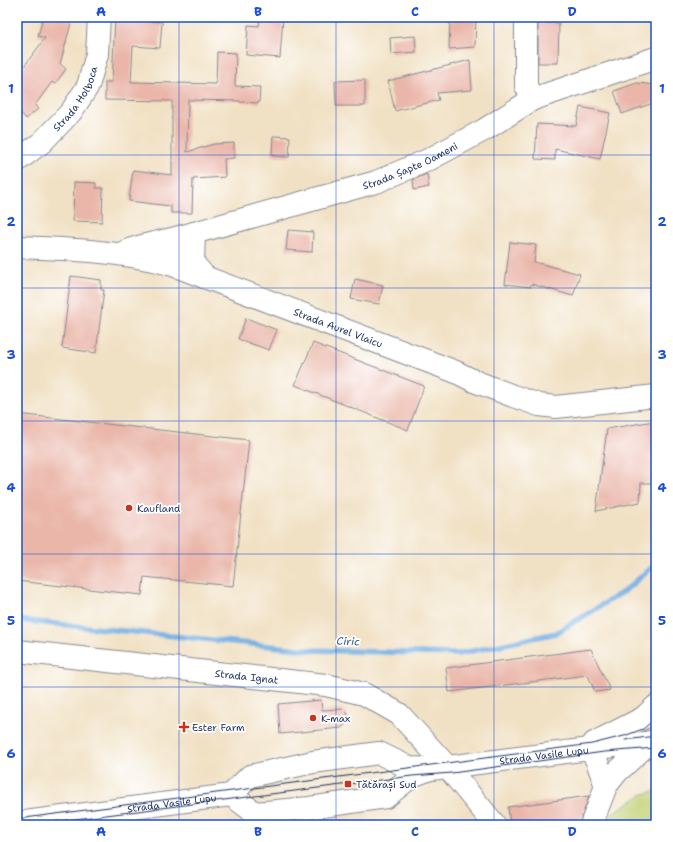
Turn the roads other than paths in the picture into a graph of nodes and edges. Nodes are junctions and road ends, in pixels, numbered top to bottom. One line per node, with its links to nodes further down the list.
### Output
1 (99, 17): 5 (street, Strada Holboca)
2 (526, 17): 4 (street)
3 (656, 58): 4 (street, Strada Șapte Oameni)
4 (533, 99): 6 (street, Strada Șapte Oameni)
5 (17, 161)
6 (188, 235): 8 (street, Strada Șapte Oameni); 9 (street); 10 (street)
7 (17, 247): 8 (street, Strada Aurel Vlaicu)
8 (119, 254): 9 (street, Strada Aurel Vlaicu)
9 (170, 264): 10 (street, Strada Aurel Vlaicu)
10 (206, 278): 11 (street, Strada Aurel Vlaicu)
11 (656, 396)
12 (17, 651): 16 (street, Strada Ignat)
13 (656, 706): 15 (street)
14 (653, 742): 15 (street, Strada Vasile Lupu); 17 (street)
15 (585, 750): 16 (street, Strada Vasile Lupu); 17 (street)
16 (439, 768): 18 (street, Strada Vasile Lupu); 18 (street, Strada Vasile Lupu); 20 (street, Strada Ignat)
17 (606, 786): 21 (street)
18 (231, 795): 19 (street, Strada Vasile Lupu)
19 (17, 823)
20 (495, 825)
21 (591, 825)

